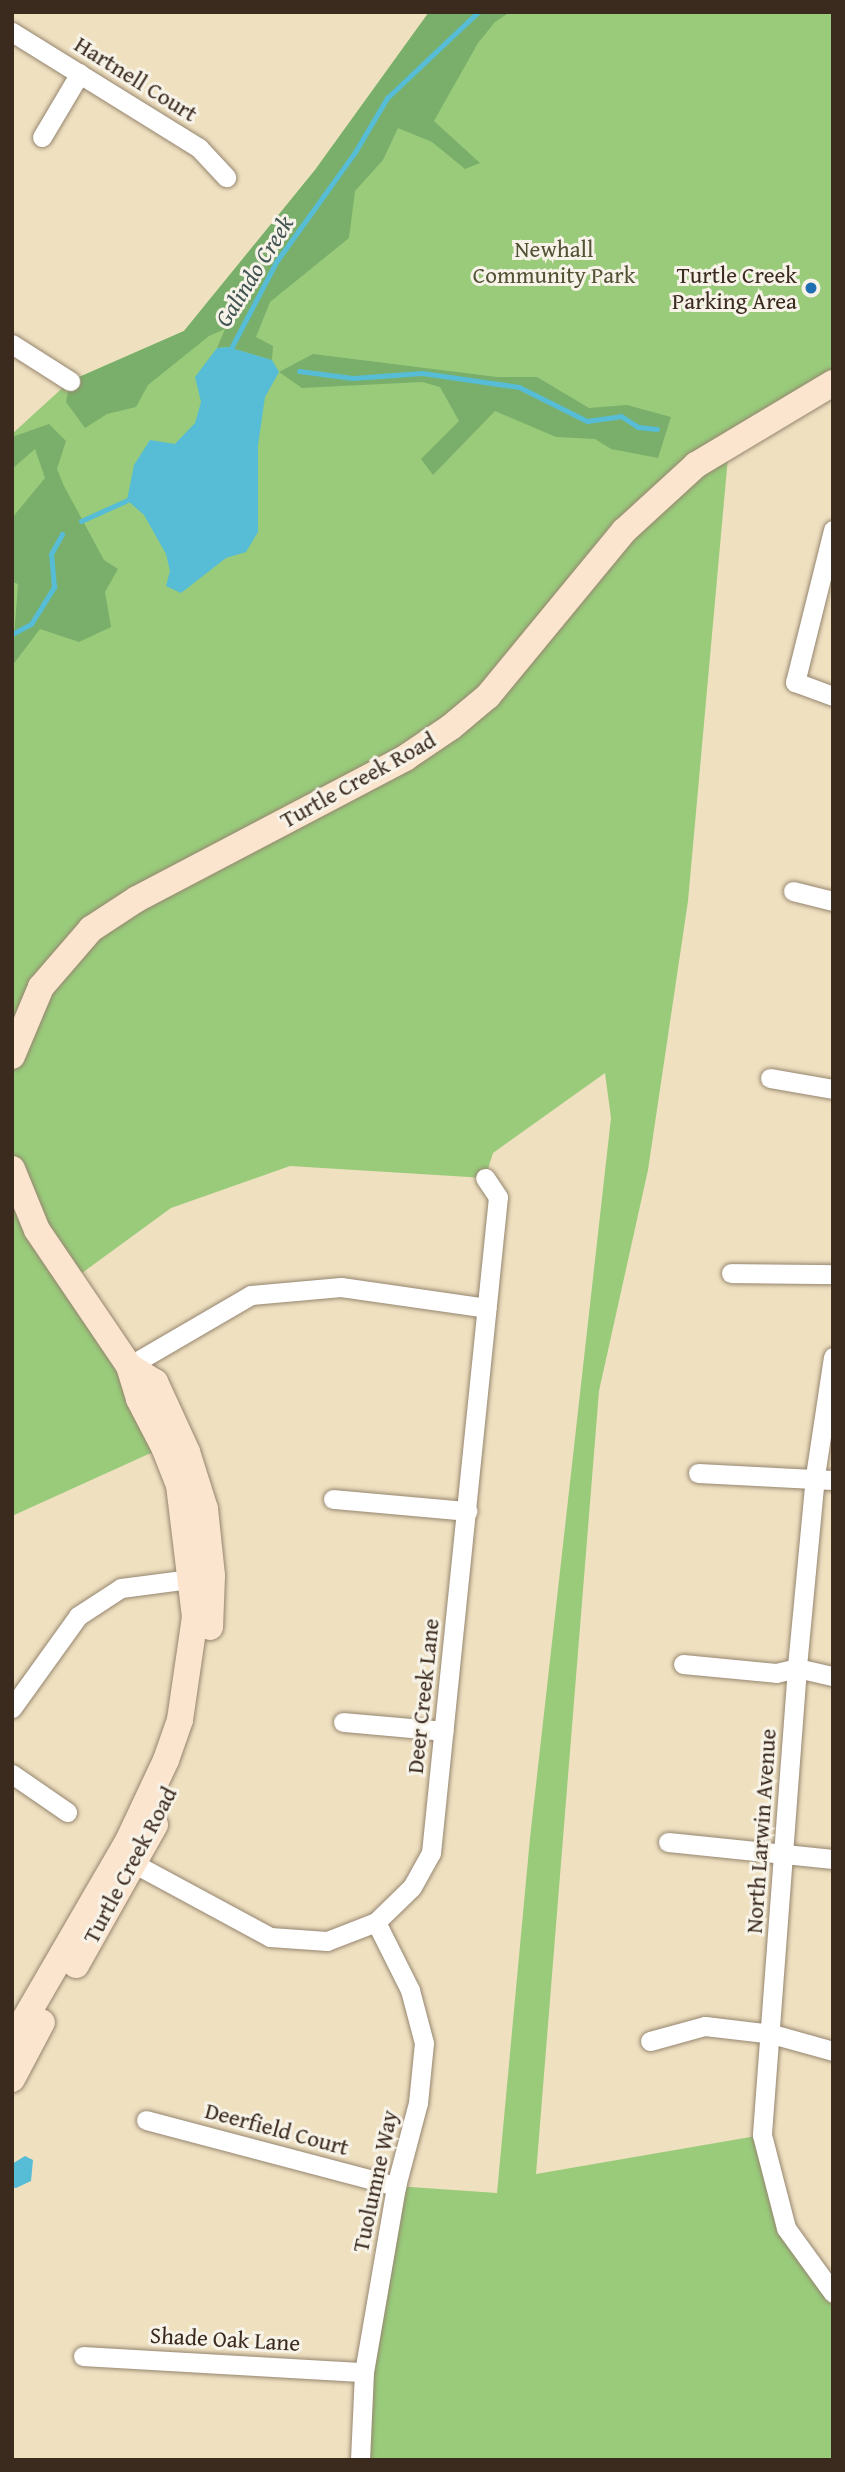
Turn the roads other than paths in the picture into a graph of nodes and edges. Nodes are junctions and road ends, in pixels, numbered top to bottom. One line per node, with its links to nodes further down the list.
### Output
1 (12, 32): 2 (street, Hartnell Court)
2 (80, 73): 3 (street); 4 (street, Hartnell Court)
3 (42, 137)
4 (226, 177)
5 (12, 344): 6 (street)
6 (70, 381)
7 (833, 383): 12 (street, Turtle Creek Road)
8 (833, 530): 9 (street)
9 (833, 696)
10 (793, 891): 11 (street)
11 (833, 901)
12 (12, 1056)
13 (770, 1078): 14 (street)
14 (833, 1089)
15 (12, 1169): 21 (street, Turtle Creek Road)
16 (485, 1178): 19 (street, Deer Creek Lane)
17 (731, 1273): 18 (street)
18 (833, 1274)
19 (486, 1308): 21 (street); 25 (street, Deer Creek Lane)
20 (833, 1357): 23 (street, North Larwin Avenue)
21 (130, 1366): 26 (street, Turtle Creek Road)
22 (698, 1473): 23 (street)
23 (824, 1478): 28 (street, North Larwin Avenue)
24 (332, 1499): 25 (street)
25 (467, 1511): 32 (street, Deer Creek Lane)
26 (202, 1577): 30 (street); 37 (street, Turtle Creek Road)
27 (683, 1664): 28 (street)
28 (797, 1668): 29 (street); 36 (street, North Larwin Avenue)
29 (833, 1675)
30 (12, 1708)
31 (344, 1722): 32 (street)
32 (444, 1731): 39 (street, Deer Creek Lane)
33 (12, 1774): 34 (street)
34 (67, 1812)
35 (668, 1842): 36 (street)
36 (783, 1851): 38 (street); 40 (street, North Larwin Avenue)
37 (127, 1859): 39 (street, Deer Creek Lane); 41 (street, Turtle Creek Road); 44 (street, Turtle Creek Road)
38 (833, 1859)
39 (376, 1922): 46 (street, Tuolumne Way)
40 (772, 2034): 42 (street); 43 (street); 47 (street, North Larwin Avenue)
41 (12, 2041)
42 (650, 2041)
43 (833, 2050)
44 (12, 2079)
45 (146, 2120): 46 (street, Deerfield Court)
46 (396, 2186): 49 (street, Tuolumne Way)
47 (833, 2293)
48 (83, 2356): 49 (street, Shade Oak Lane)
49 (364, 2372): 50 (street, Tuolumne Way)
50 (360, 2460)

